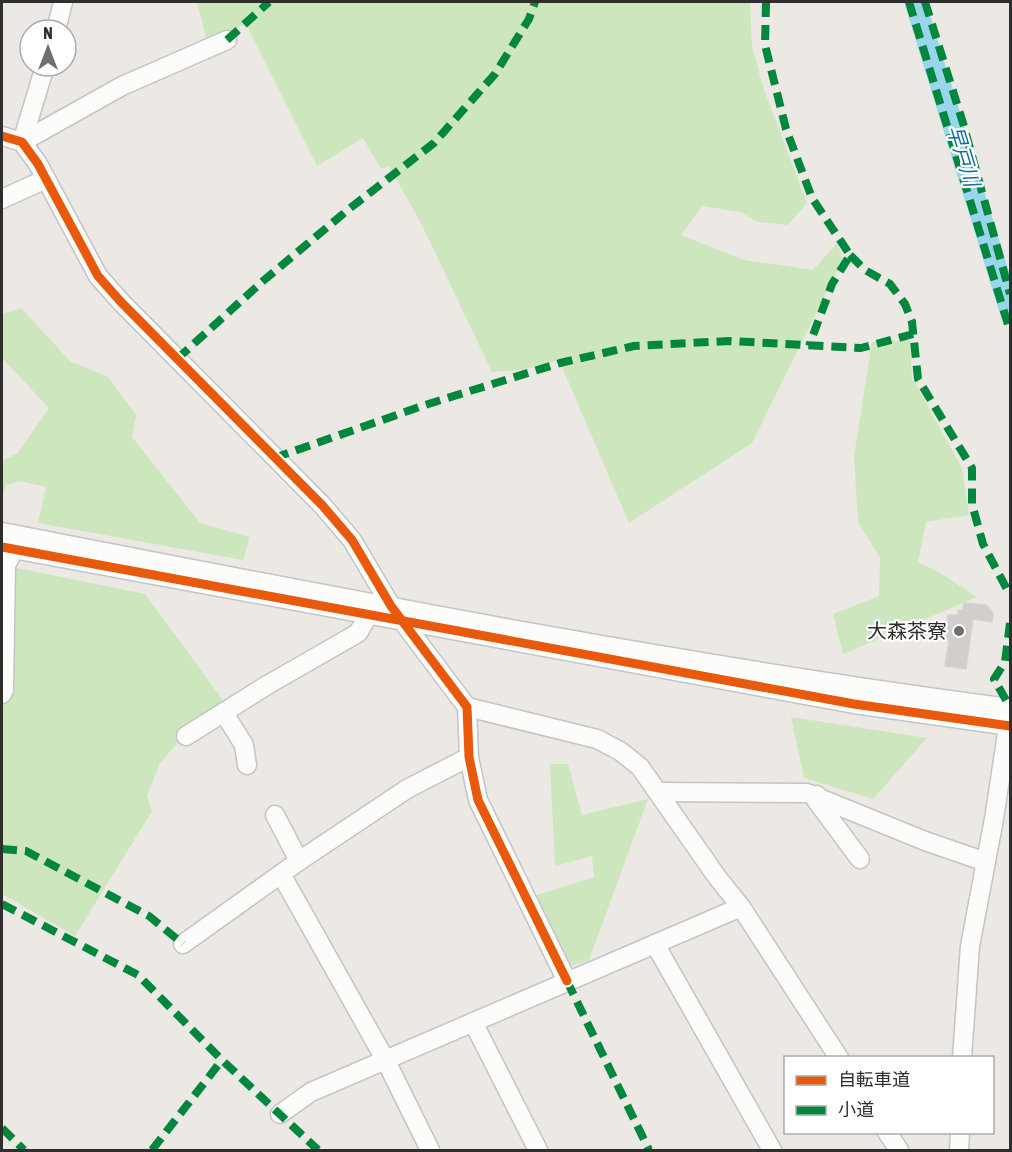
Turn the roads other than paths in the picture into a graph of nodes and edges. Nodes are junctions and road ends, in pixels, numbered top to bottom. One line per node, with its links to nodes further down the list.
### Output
1 (63, 2): 2 (street)
2 (59, 18)
3 (227, 40): 6 (street)
4 (41, 78): 6 (street)
5 (2, 136): 6 (street)
6 (22, 142): 7 (street)
7 (46, 179): 8 (street); 11 (street)
8 (2, 199)
9 (2, 532): 10 (street)
10 (12, 544): 11 (street); 12 (street); 14 (street)
11 (391, 606): 13 (street); 17 (street)
12 (369, 616): 13 (street); 16 (street)
13 (404, 622): 15 (street); 17 (street)
14 (2, 694)
15 (467, 707): 19 (street); 21 (street)
16 (224, 713): 18 (street); 20 (street)
17 (1010, 718): 26 (street)
18 (186, 736)
19 (469, 757): 25 (street); 31 (street)
20 (247, 765)
21 (659, 792): 22 (street); 28 (street)
22 (817, 795): 24 (street); 26 (street)
23 (275, 815): 25 (street)
24 (860, 859)
25 (299, 861): 27 (street)
26 (986, 862): 34 (street)
27 (281, 874): 29 (street); 35 (street)
28 (741, 907): 30 (street); 33 (street)
29 (183, 944)
30 (654, 944): 31 (street); 41 (street)
31 (567, 981): 32 (street)
32 (473, 1022): 35 (street); 40 (street)
33 (838, 1056)
34 (962, 1056)
35 (386, 1061): 36 (street); 39 (street)
36 (280, 1114)
37 (888, 1134): 42 (street)
38 (960, 1134): 43 (street)
39 (430, 1150)
40 (538, 1150)
41 (772, 1150)
42 (899, 1150)
43 (959, 1150)

